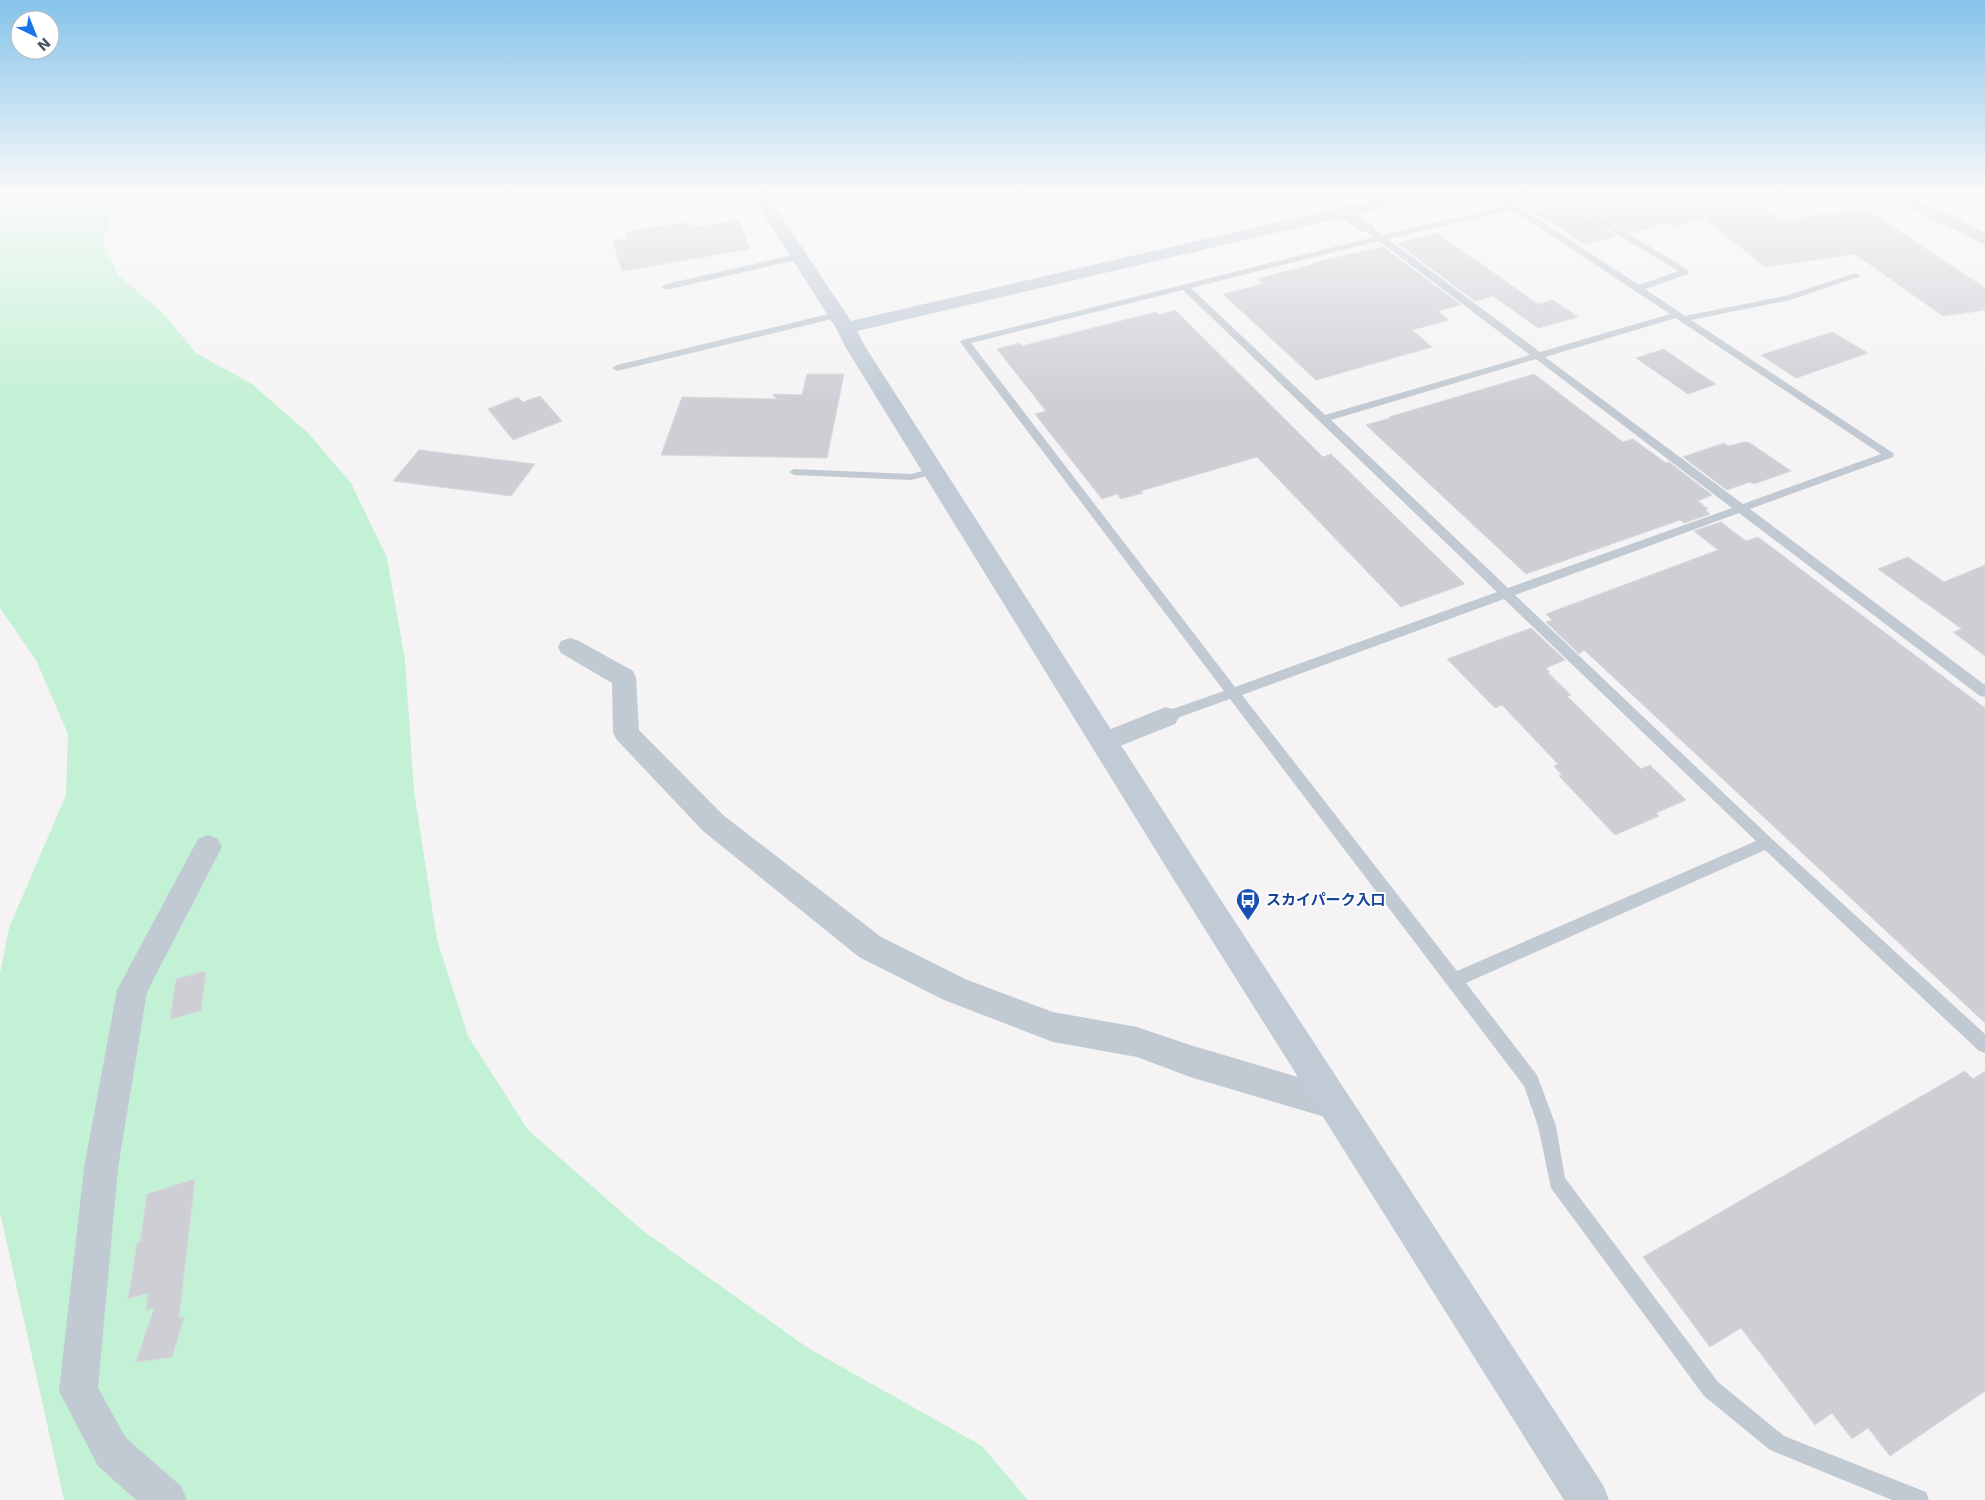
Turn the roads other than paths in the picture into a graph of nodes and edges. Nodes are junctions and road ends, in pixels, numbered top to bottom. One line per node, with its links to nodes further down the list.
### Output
1 (776, 262): 9 (lane)
2 (801, 262): 13 (street)
3 (1113, 262): 13 (street)
4 (1287, 262): 10 (lane)
5 (1413, 262): 14 (lane)
6 (1596, 262): 11 (lane)
7 (1669, 262): 11 (lane)
8 (1856, 276): 12 (lane)
9 (666, 287)
10 (1186, 288): 16 (lane); 23 (lane)
11 (1636, 289): 12 (lane)
12 (1680, 317): 14 (lane); 19 (lane)
13 (842, 321): 15 (lane); 17 (street)
14 (1537, 356): 16 (lane); 19 (lane)
15 (617, 368)
16 (1323, 419): 20 (lane)
17 (934, 471): 18 (lane); 25 (street)
18 (794, 472)
19 (1741, 509): 20 (lane); 22 (lane)
20 (1508, 594): 23 (lane); 26 (lane)
21 (570, 647): 30 (street)
22 (1985, 692)
23 (1232, 694): 24 (lane); 28 (lane)
24 (1166, 717): 25 (street)
25 (1104, 742): 30 (street)
26 (1767, 844): 28 (lane); 29 (lane)
27 (208, 847): 31 (street)
28 (1454, 980): 33 (lane)
29 (1985, 1045)
30 (1332, 1103): 32 (street)
31 (167, 1500)
32 (1588, 1500)
33 (1918, 1500)

